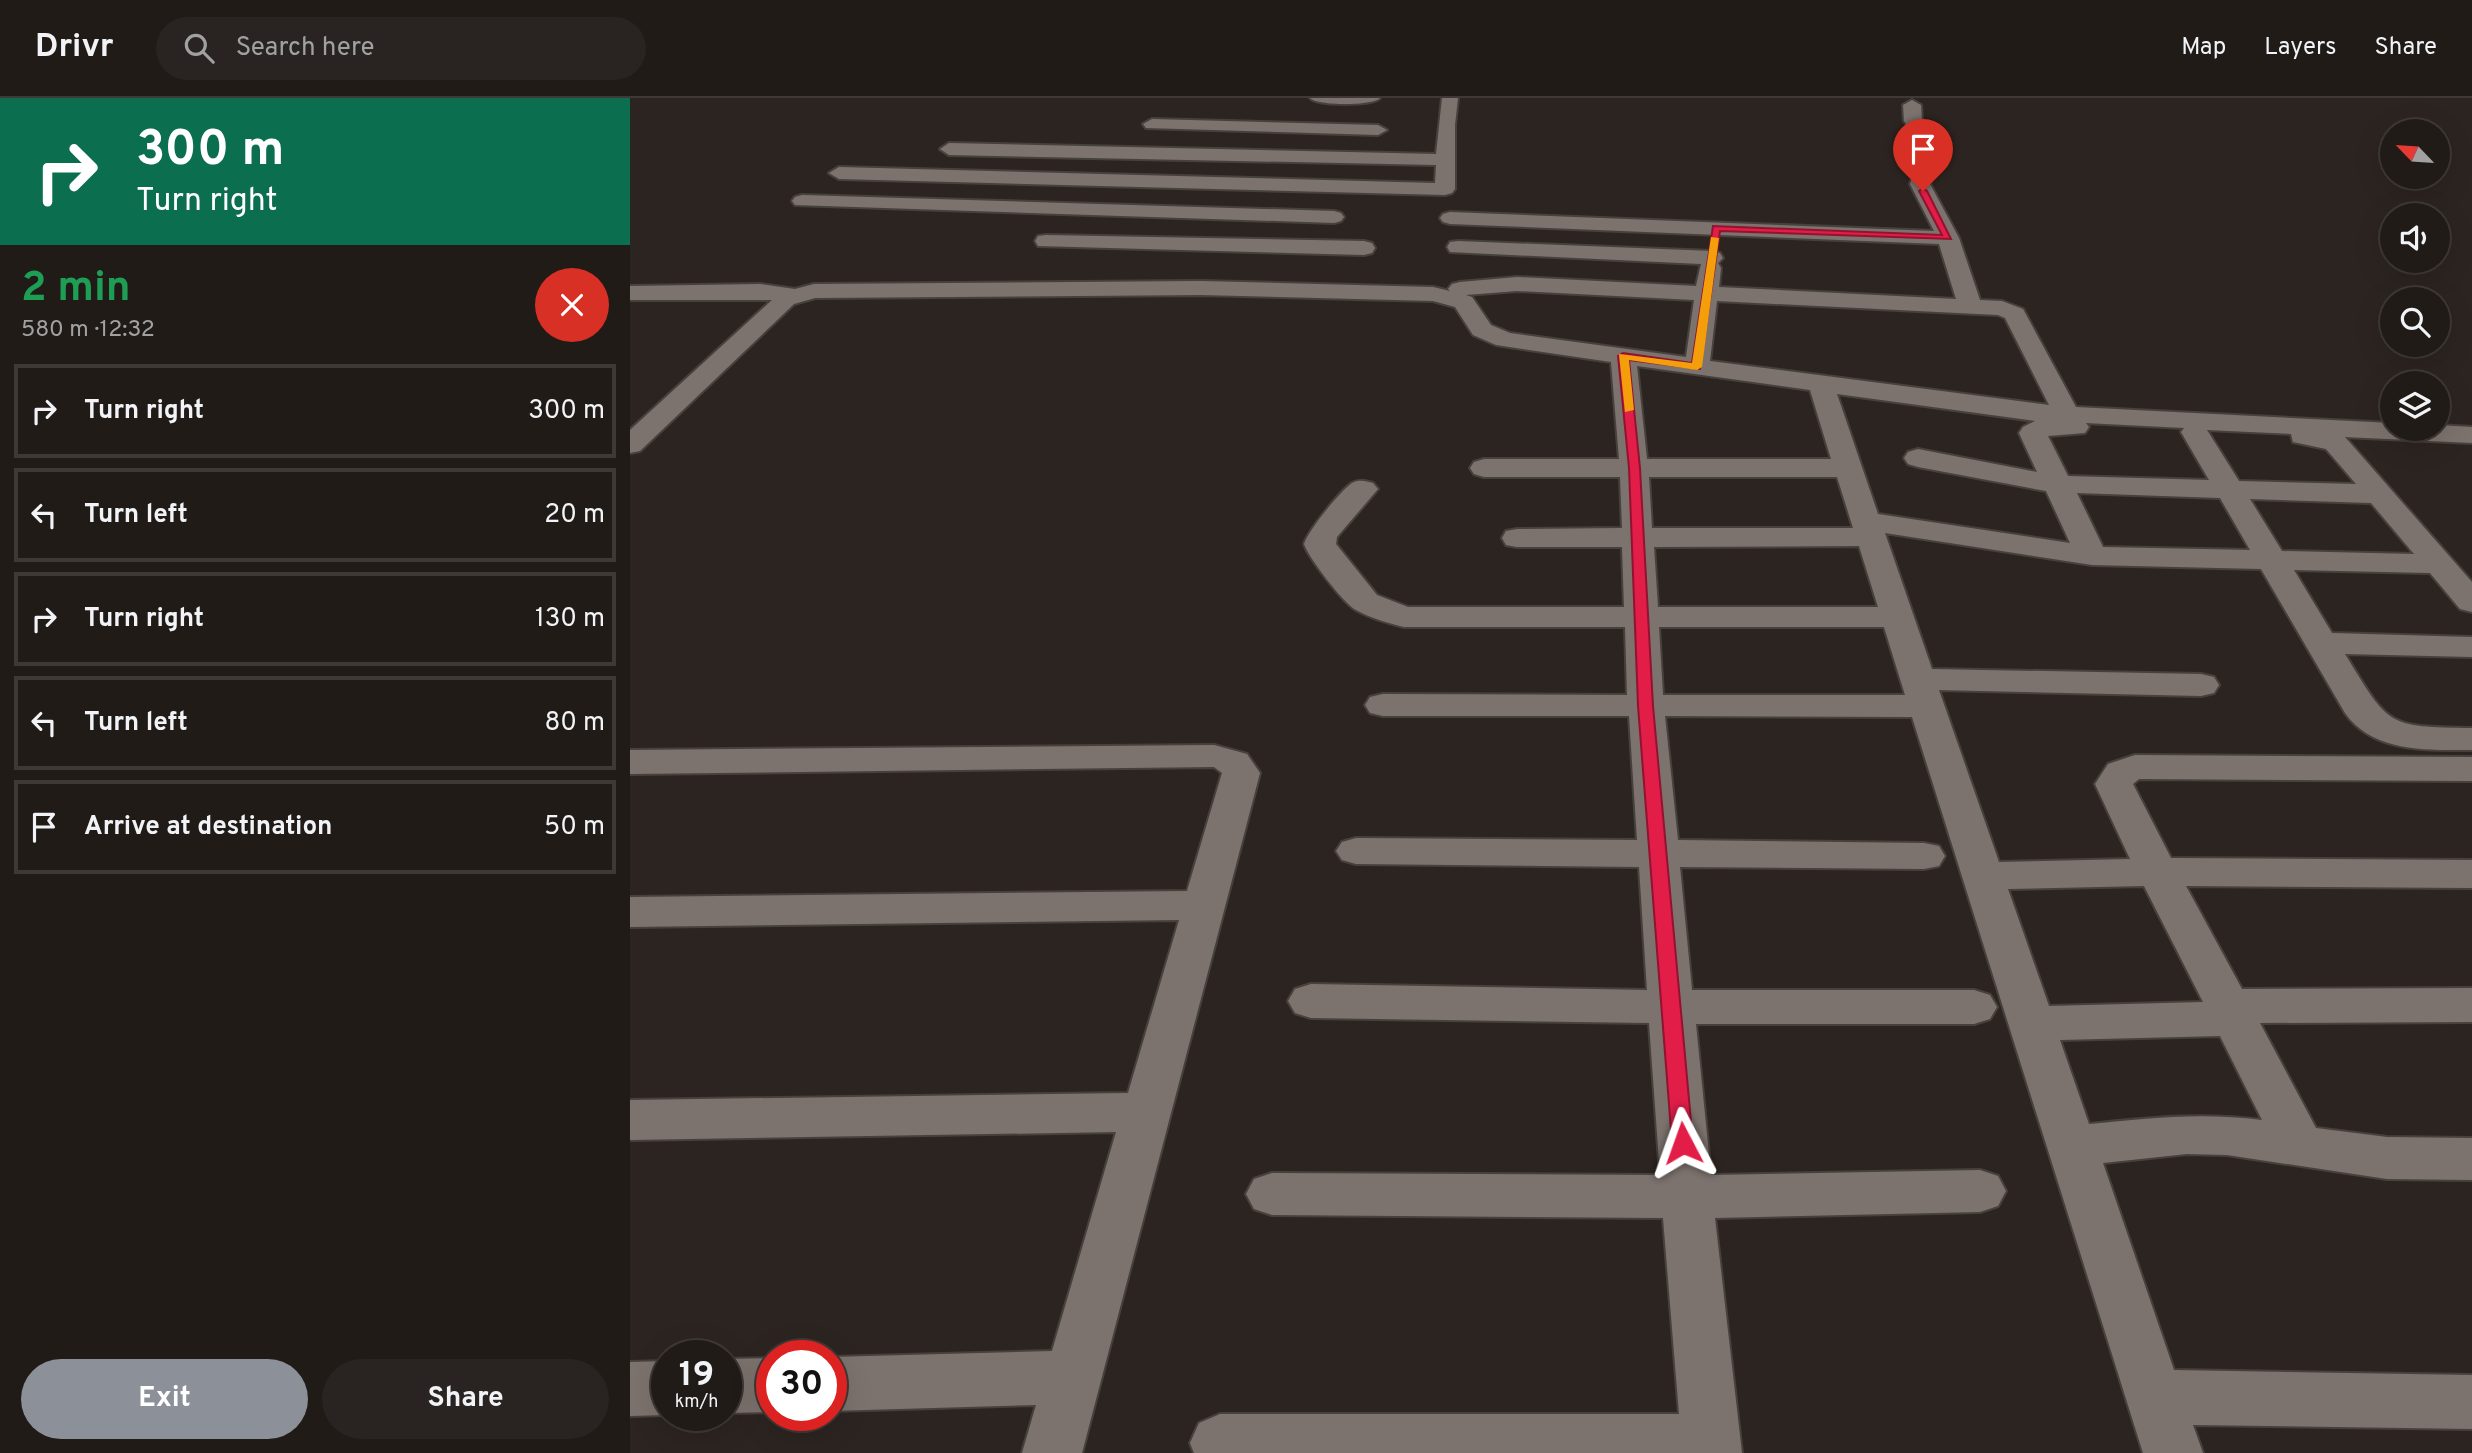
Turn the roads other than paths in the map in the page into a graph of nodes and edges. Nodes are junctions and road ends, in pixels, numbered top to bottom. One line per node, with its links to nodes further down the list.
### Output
1 (1318, 98): 2 (street)
2 (1372, 98)
3 (1388, 98): 6 (street)
4 (1450, 98): 9 (street)
5 (1912, 105): 18 (street)
6 (1160, 107)
7 (928, 148): 8 (street)
8 (1132, 153): 9 (street); 11 (street)
9 (1447, 160): 12 (street)
10 (839, 173): 11 (street)
11 (1106, 179): 12 (street); 14 (street)
12 (1445, 188): 16 (street)
13 (802, 201): 14 (street)
14 (1077, 209): 15 (street); 19 (street)
15 (1334, 216)
16 (1450, 218): 17 (street); 20 (street)
17 (1716, 228): 18 (street); 22 (street)
18 (1948, 237): 28 (street)
19 (1046, 241): 21 (street); 23 (street)
20 (1458, 247): 22 (street); 25 (street)
21 (1364, 248)
22 (1712, 258): 26 (street)
23 (998, 288): 25 (street); 27 (street)
24 (630, 293): 27 (street)
25 (1457, 293): 26 (street); 29 (street)
26 (1707, 293): 28 (street); 30 (street)
27 (795, 296): 35 (street)
28 (1969, 305): 32 (street)
29 (1623, 356): 30 (street); 38 (street)
30 (1697, 367): 31 (street)
31 (1821, 384): 32 (street); 39 (street)
32 (2067, 415): 34 (street)
33 (2194, 432): 40 (street); 42 (street); 43 (street)
34 (2472, 435)
35 (630, 444)
36 (1918, 458): 40 (street)
37 (1484, 468): 38 (street)
38 (1634, 468): 39 (street); 45 (street)
39 (1850, 468): 44 (street)
40 (2057, 484): 42 (street); 47 (street)
41 (1363, 489): 51 (street)
42 (2231, 491): 43 (street); 48 (street)
43 (2379, 494): 49 (street)
44 (1870, 529): 45 (street); 47 (street); 52 (street)
45 (1638, 537): 46 (street); 51 (street)
46 (1517, 538)
47 (2092, 556): 48 (street)
48 (2274, 560): 49 (street); 53 (street)
49 (2440, 565): 50 (street)
50 (2472, 602)
51 (1642, 617): 52 (street); 58 (street)
52 (1898, 617): 56 (street)
53 (2322, 643): 54 (street); 59 (street)
54 (2472, 647)
55 (2201, 685): 56 (street)
56 (1923, 692): 58 (street); 67 (street)
57 (1383, 705): 58 (street)
58 (1646, 706): 63 (street)
59 (2472, 739)
60 (630, 762): 68 (street)
61 (2472, 769): 65 (street)
62 (1356, 850): 63 (street)
63 (1659, 853): 64 (street); 72 (street)
64 (1924, 856)
65 (2158, 872): 66 (street); 67 (street); 74 (street)
66 (2472, 874)
67 (1982, 876): 75 (street)
68 (1205, 905): 69 (street); 76 (street)
69 (630, 912)
70 (1311, 1000): 72 (street)
71 (2472, 1005): 74 (street)
72 (1673, 1007): 73 (street); 83 (street)
73 (1974, 1007)
74 (2233, 1012): 75 (street); 78 (street)
75 (2030, 1024): 79 (street)
76 (1147, 1112): 77 (street); 84 (street)
77 (630, 1120)
78 (2299, 1143): 79 (street); 80 (street)
79 (2070, 1146): 88 (street)
80 (2472, 1159)
81 (1980, 1191): 83 (street)
82 (1272, 1194): 83 (street)
83 (1687, 1197): 91 (street)
84 (1072, 1377): 85 (street); 92 (street)
85 (847, 1384)
86 (651, 1388): 87 (street)
87 (630, 1389)
88 (2154, 1397): 89 (street); 93 (street)
89 (2472, 1402)
90 (1220, 1443): 91 (street)
91 (1712, 1448)
92 (1052, 1453)
93 (2173, 1453)

